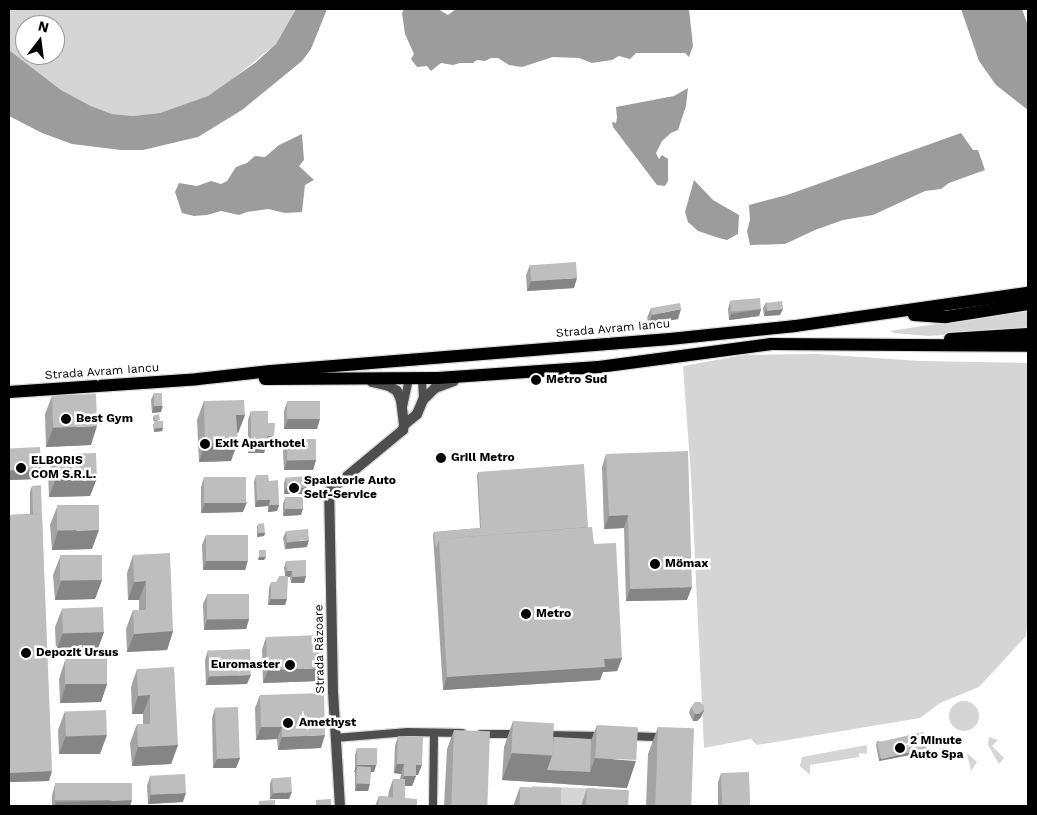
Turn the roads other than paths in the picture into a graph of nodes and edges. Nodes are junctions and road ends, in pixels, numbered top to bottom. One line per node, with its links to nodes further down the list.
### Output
1 (1028, 293): 3 (main road, Strada Avram Iancu)
2 (1028, 304): 3 (main road)
3 (883, 314): 8 (main road, Strada Avram Iancu)
4 (1028, 334): 5 (main road)
5 (921, 346): 6 (main road, Strada Avram Iancu); 7 (main road, Strada Avram Iancu)
6 (1028, 346)
7 (469, 376): 10 (main road, Strada Avram Iancu); 12 (street)
8 (198, 379): 9 (main road, Strada Avram Iancu); 11 (main road, Strada Avram Iancu)
9 (358, 379): 10 (main road, Strada Avram Iancu); 13 (street)
10 (416, 379): 12 (street); 13 (street)
11 (9, 392)
12 (423, 400): 14 (street)
13 (402, 410): 14 (street)
14 (404, 424): 21 (street, Strada Răzoare)
15 (434, 733): 16 (street); 21 (street); 23 (street)
16 (527, 734)
17 (536, 735): 18 (street)
18 (613, 736)
19 (622, 736): 20 (street)
20 (671, 737)
21 (335, 738): 22 (street, Strada Răzoare)
22 (340, 806)
23 (433, 806)

